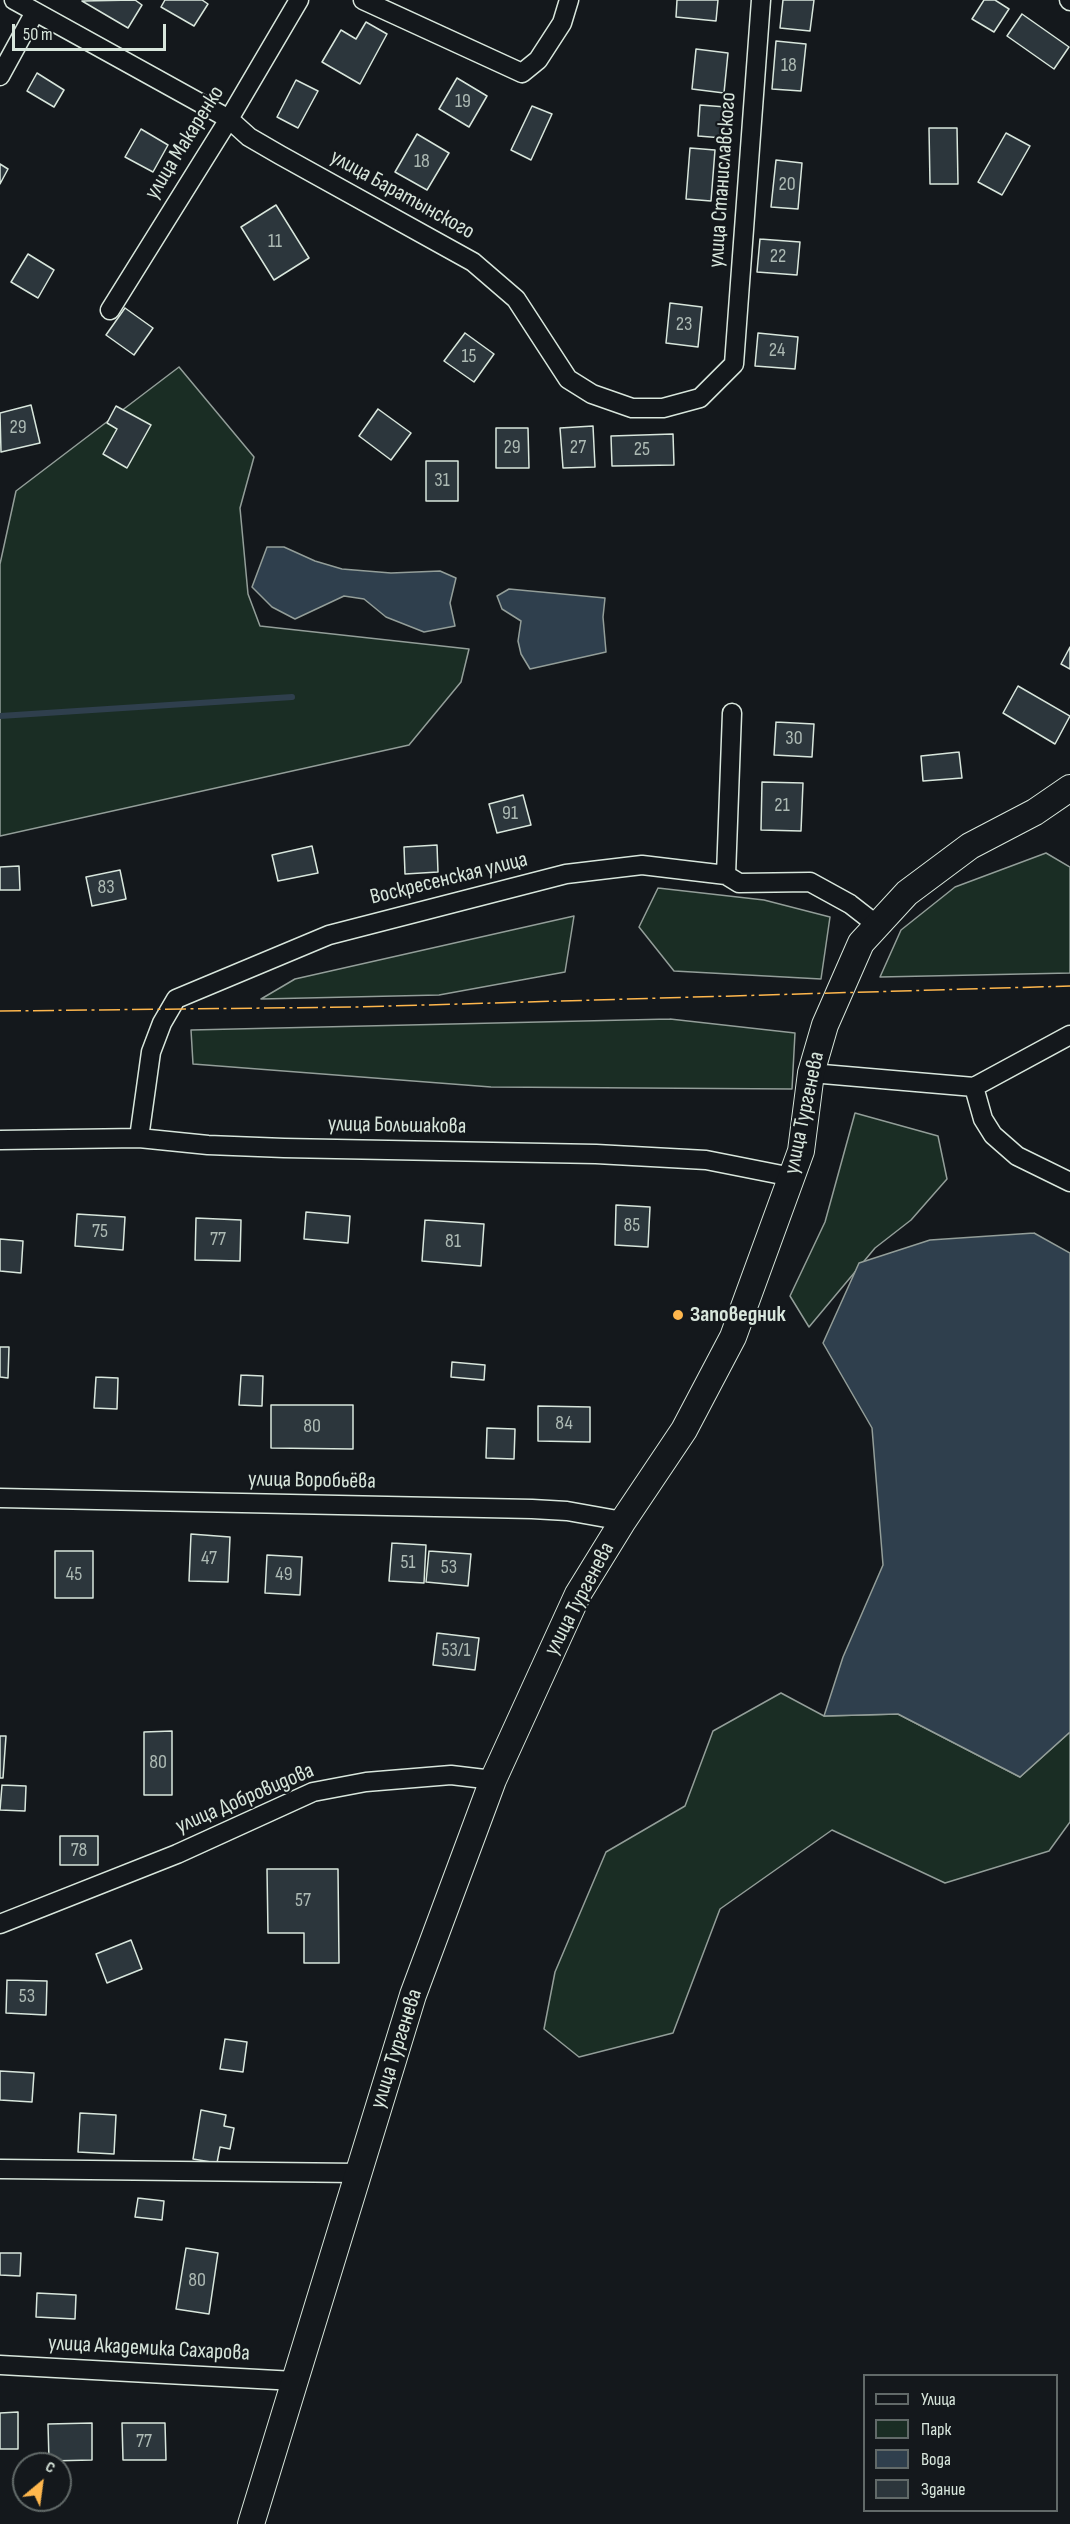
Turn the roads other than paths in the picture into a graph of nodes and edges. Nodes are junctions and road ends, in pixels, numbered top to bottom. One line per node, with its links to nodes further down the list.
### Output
1 (14, 0): 6 (street, улица Баратынского)
2 (299, 0): 8 (street, улица Макаренко)
3 (363, 0): 4 (street)
4 (569, 0)
5 (761, 0): 10 (street, улица Станиславского)
6 (35, 12): 7 (street); 8 (street, улица Баратынского)
7 (0, 76)
8 (229, 119): 9 (street, улица Макаренко); 10 (street, улица Баратынского)
9 (110, 310)
10 (734, 364)
11 (732, 713): 13 (street)
12 (1070, 788): 14 (street, улица Тургенева)
13 (726, 875): 14 (street, Воскресенская улица); 18 (street, Воскресенская улица)
14 (877, 925): 16 (street, улица Тургенева)
15 (1070, 1035): 17 (street)
16 (811, 1073): 17 (street); 20 (street, улица Тургенева)
17 (974, 1086): 21 (street)
18 (139, 1138): 19 (street, улица Большакова); 20 (street, улица Большакова)
19 (0, 1140)
20 (792, 1177): 23 (street, улица Тургенева)
21 (1070, 1182)
22 (0, 1498): 23 (street, улица Воробьёва)
23 (623, 1521): 24 (street, улица Тургенева)
24 (493, 1780): 26 (street, улица Добровидова); 29 (street, улица Тургенева)
25 (0, 1913): 26 (street, улица Добровидова)
26 (26, 1914): 27 (street, улица Добровидова)
27 (0, 1924)
28 (0, 2169): 29 (street)
29 (358, 2174): 31 (street, улица Тургенева)
30 (0, 2365): 31 (street, улица Академика Сахарова)
31 (295, 2381): 32 (street, улица Тургенева)
32 (251, 2524)

